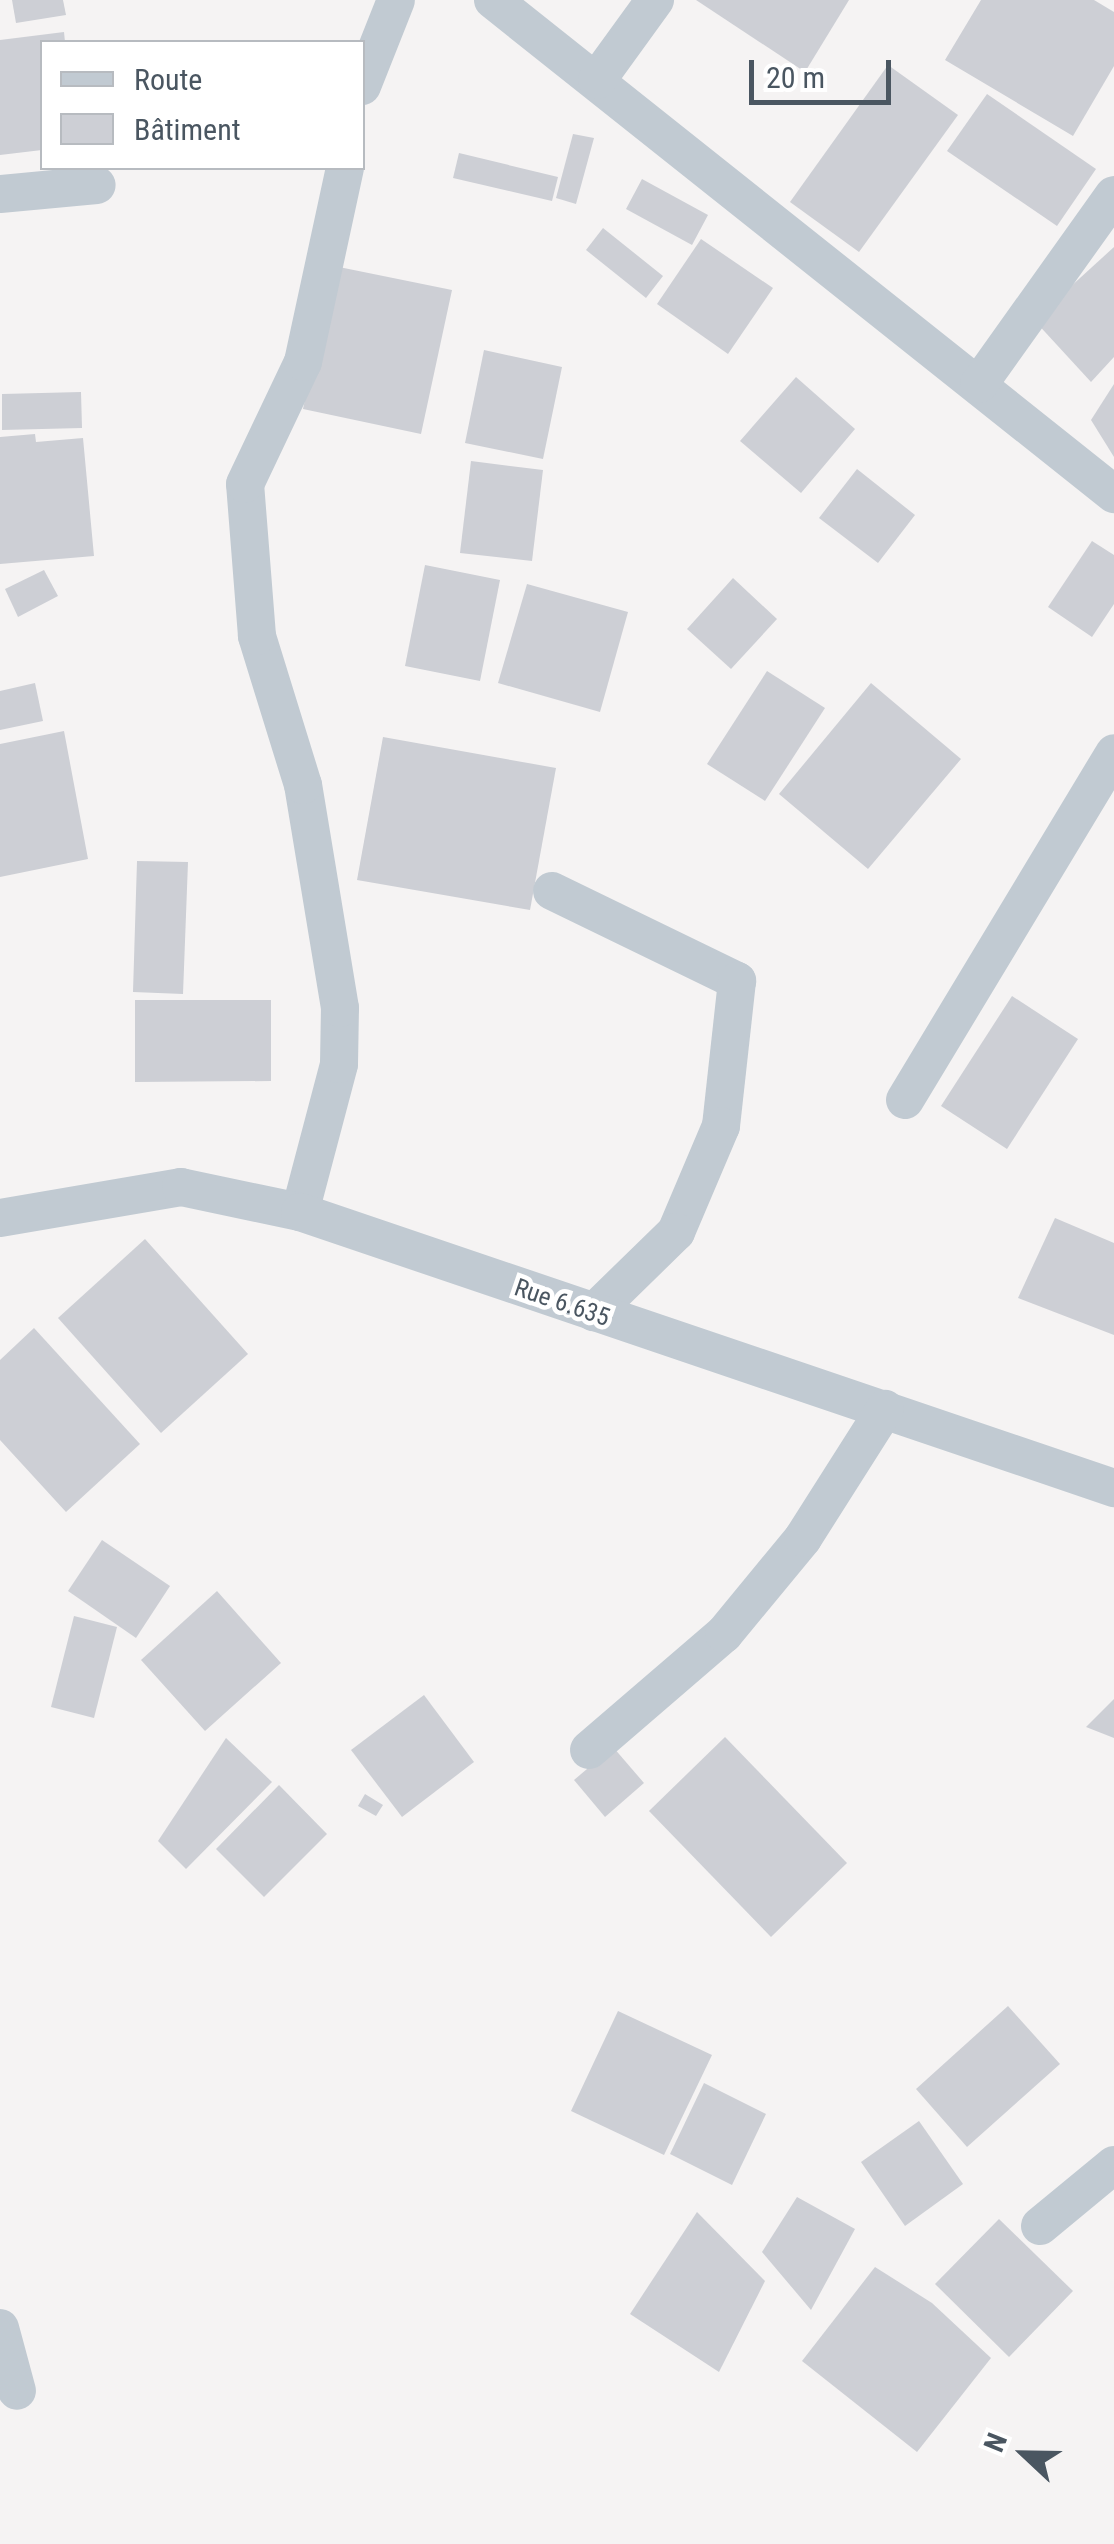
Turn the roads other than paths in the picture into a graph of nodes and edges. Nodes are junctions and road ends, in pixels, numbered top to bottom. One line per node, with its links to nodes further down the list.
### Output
1 (396, 0): 4 (street)
2 (493, 0): 5 (street)
3 (655, 0): 5 (street)
4 (365, 78)
5 (597, 80): 10 (street)
6 (345, 170): 15 (street)
7 (97, 184): 8 (street)
8 (0, 194)
9 (1114, 195): 10 (street)
10 (978, 384): 11 (street)
11 (1114, 494)
12 (1114, 752): 14 (street)
13 (552, 891): 17 (street)
14 (906, 1100)
15 (300, 1212): 16 (street, Rue 6.635); 17 (street, Rue 6.635)
16 (0, 1218)
17 (594, 1312): 18 (street, Rue 6.635)
18 (886, 1409): 19 (street, Rue 6.635); 20 (street)
19 (1114, 1488)
20 (589, 1750)
21 (1114, 2166): 22 (street)
22 (1040, 2226)
23 (0, 2328): 24 (street)
24 (17, 2392)

